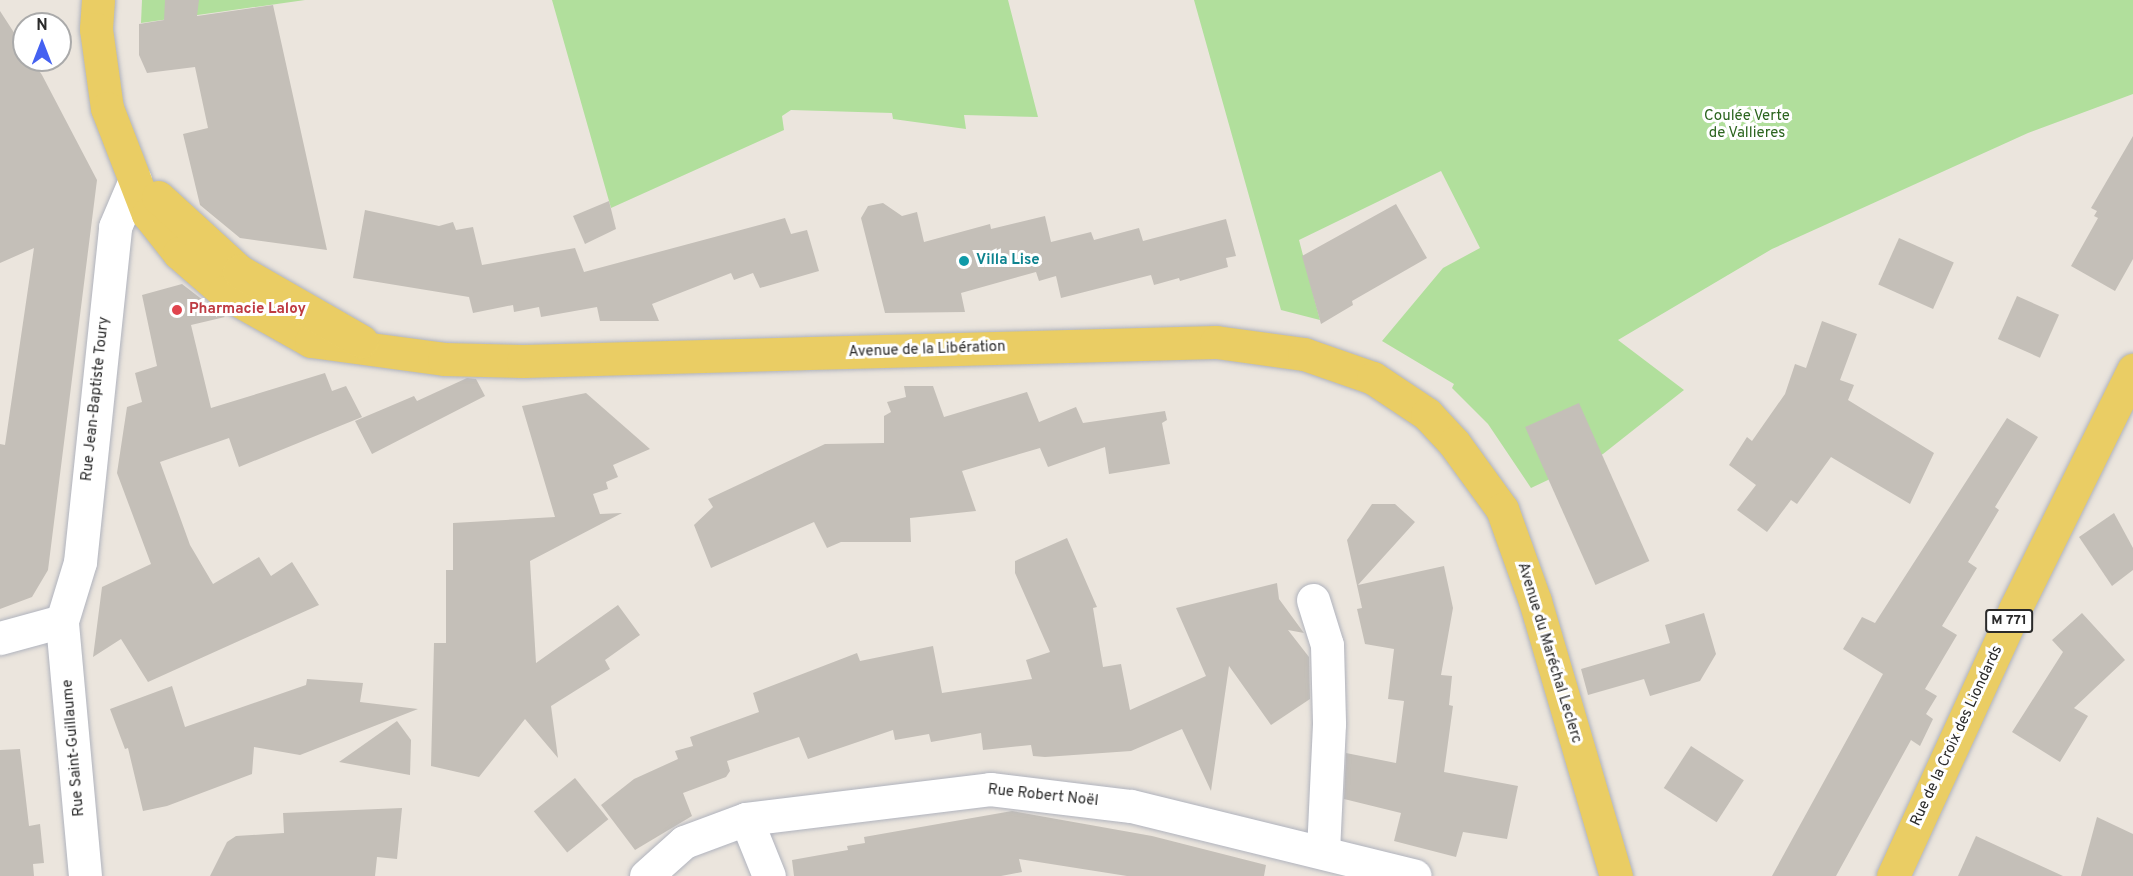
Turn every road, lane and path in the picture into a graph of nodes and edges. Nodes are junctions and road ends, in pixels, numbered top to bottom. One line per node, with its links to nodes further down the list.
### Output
1 (98, 0): 2 (main road, Avenue de la Libération)
2 (135, 180): 4 (main road, Avenue de la Libération); 6 (street, Rue Jean-Baptiste Toury)
3 (2133, 370): 15 (main road, Rue de la Croix des Liondards / M 771)
4 (1454, 443): 14 (main road, Avenue du Maréchal Leclerc)
5 (1313, 600): 9 (street)
6 (62, 621): 7 (street); 10 (street, Rue Saint-Guillaume)
7 (0, 638)
8 (746, 819): 9 (street, Rue Robert Noël); 11 (street, Rue Robert Noël); 12 (street)
9 (1323, 852): 13 (street, Rue Robert Noël)
10 (85, 876)
11 (646, 876)
12 (769, 876)
13 (1415, 876)
14 (1616, 876)
15 (1893, 876)

